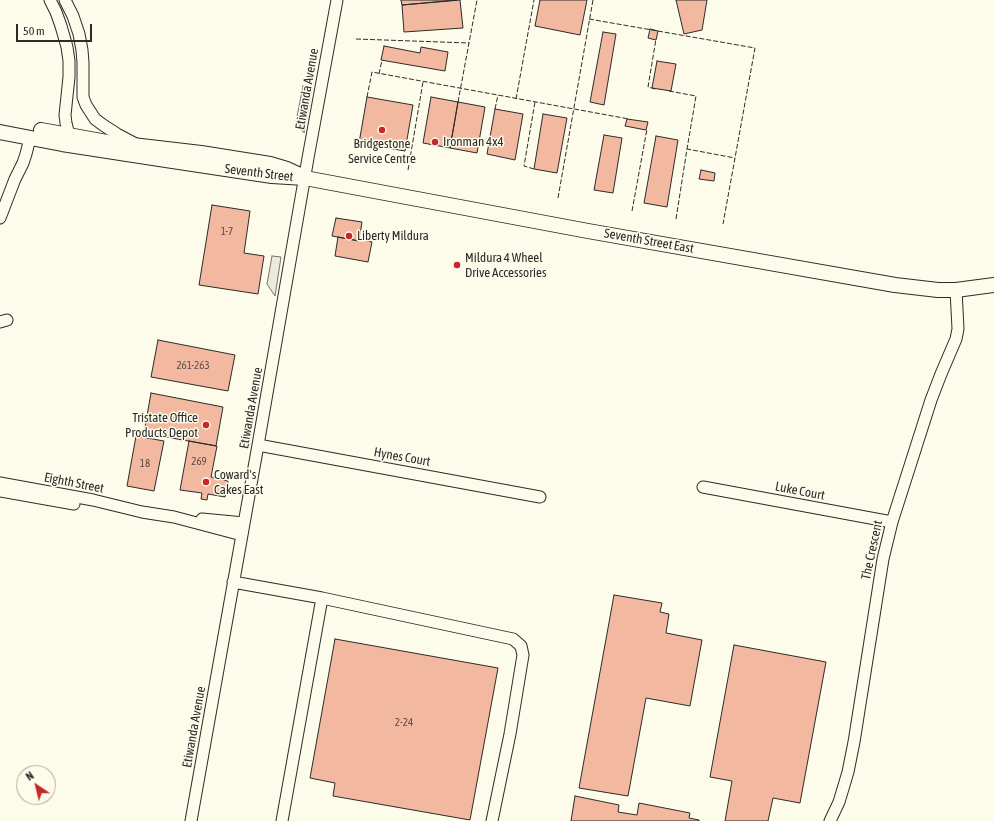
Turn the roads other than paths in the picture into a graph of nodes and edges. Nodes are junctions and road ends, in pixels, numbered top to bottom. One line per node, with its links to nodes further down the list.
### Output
1 (50, 0): 7 (street)
2 (65, 0): 8 (street)
3 (337, 0): 9 (street, Etiwanda Avenue)
4 (0, 123): 7 (main road, Seventh Street)
5 (0, 132): 6 (main road, Seventh Street)
6 (30, 138): 7 (main road, Seventh Street); 10 (street)
7 (74, 141): 8 (main road, Seventh Street); 9 (main road, Seventh Street)
8 (137, 145): 9 (main road, Seventh Street)
9 (305, 178): 12 (main road, Seventh Street East); 13 (street, Etiwanda Avenue)
10 (0, 218)
11 (994, 285): 12 (main road, Seventh Street East)
12 (956, 290): 20 (street, The Crescent)
13 (258, 445): 17 (street, Hynes Court); 21 (street, Etiwanda Avenue)
14 (0, 483): 18 (street, Eighth Street)
15 (703, 487): 20 (street, Luke Court)
16 (0, 492): 18 (street, Eighth Street)
17 (540, 497)
18 (142, 512): 19 (street, Eighth Street)
19 (174, 517): 21 (street, Eighth Street); 22 (street, Eighth Street)
20 (892, 522): 28 (street, The Crescent)
21 (244, 523): 22 (street, Etiwanda Avenue)
22 (242, 535): 23 (street, Etiwanda Avenue)
23 (233, 582): 24 (street); 25 (street, Etiwanda Avenue)
24 (322, 598): 26 (street); 27 (street)
25 (191, 821)
26 (282, 821)
27 (492, 821)
28 (830, 821)

